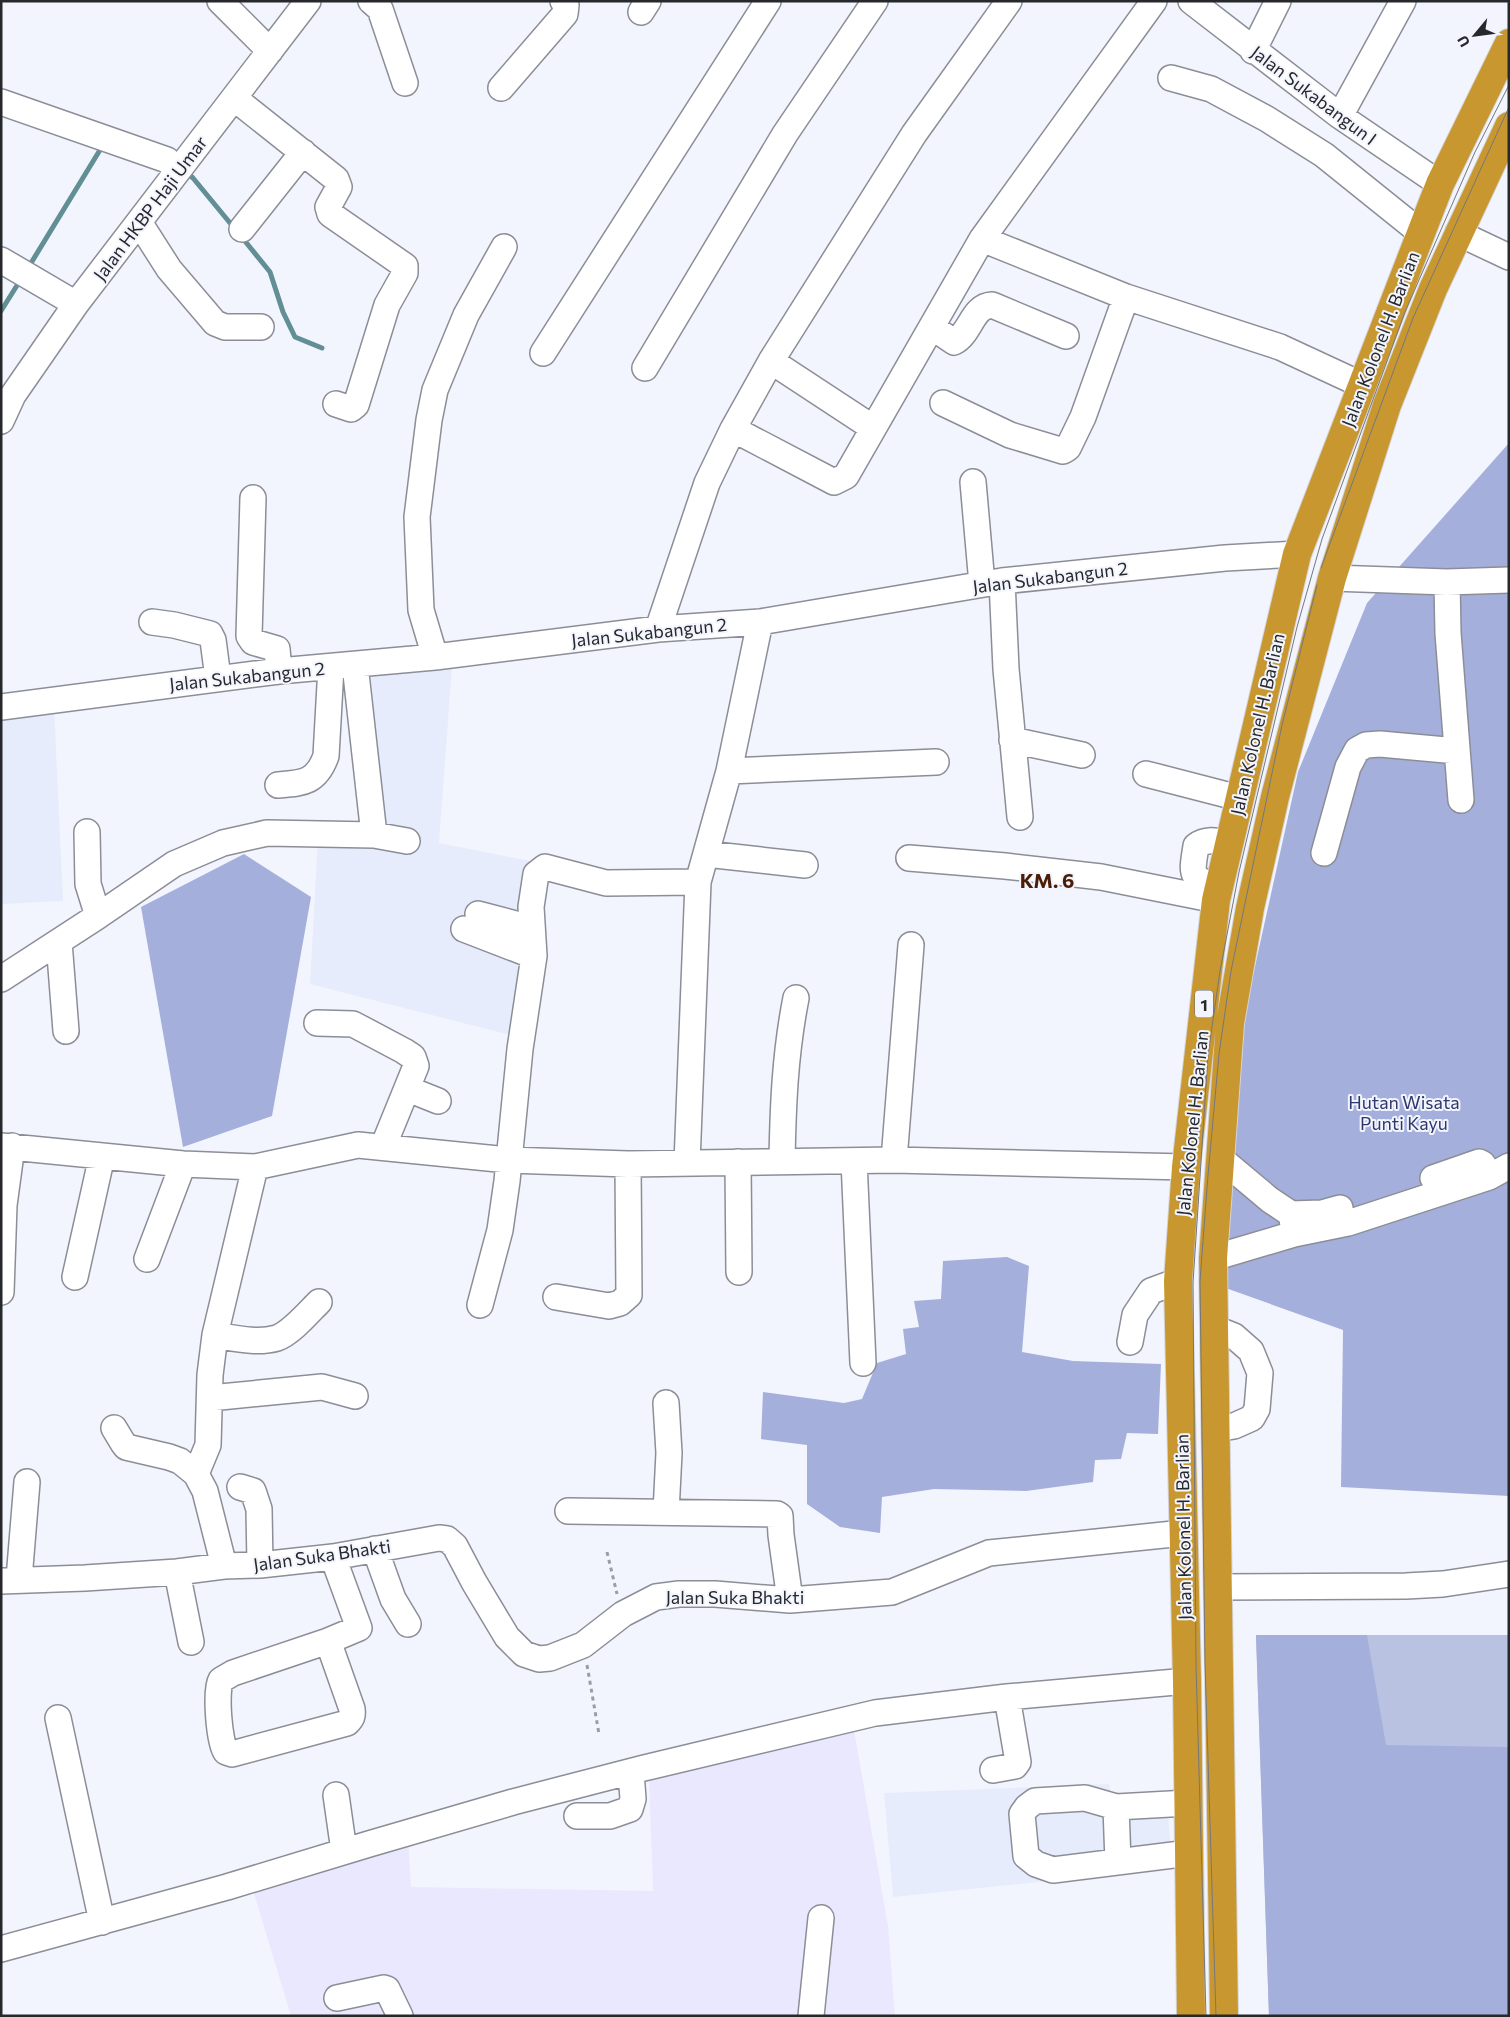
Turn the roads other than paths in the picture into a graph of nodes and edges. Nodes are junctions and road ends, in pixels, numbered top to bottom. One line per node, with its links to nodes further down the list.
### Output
1 (220, 1): 13 (street)
2 (308, 1): 13 (street, Jalan HKBP Haji Umar)
3 (371, 1): 16 (street)
4 (563, 1): 17 (street)
5 (768, 1): 38 (street)
6 (875, 1): 40 (street)
7 (1009, 1): 39 (street)
8 (1154, 1): 29 (street)
9 (1191, 1): 14 (street, Jalan Sukabangun I)
10 (1278, 1): 14 (street)
11 (1403, 1): 20 (street)
12 (1509, 43): 24 (highway, Jalan Kolonel H. Barlian / 1)
13 (270, 51): 18 (street, Jalan HKBP Haji Umar)
14 (1253, 51): 20 (street, Jalan Sukabangun I)
15 (1171, 78): 27 (street)
16 (405, 83)
17 (501, 88)
18 (234, 98): 22 (street); 23 (street, Jalan HKBP Haji Umar)
19 (1, 102): 23 (street)
20 (1340, 116): 24 (street, Jalan Sukabangun I)
21 (1509, 126): 28 (highway, Jalan Kolonel H. Barlian / 1)
22 (303, 152): 26 (street); 43 (street)
23 (181, 167): 25 (street, Jalan HKBP Haji Umar)
24 (1440, 184): 27 (highway, Jalan Kolonel H. Barlian / 1)
25 (139, 222): 34 (street, Jalan HKBP Haji Umar); 35 (street)
26 (242, 230)
27 (1421, 233): 41 (highway, Jalan Kolonel H. Barlian / 1)
28 (1458, 234): 31 (street); 50 (highway, Jalan Kolonel H. Barlian / 1)
29 (982, 239): 33 (street); 36 (street)
30 (504, 246): 57 (street)
31 (1509, 257)
32 (1, 260): 34 (street)
33 (1126, 297): 41 (street); 42 (street)
34 (76, 304): 44 (street, Jalan HKBP Haji Umar)
35 (261, 327)
36 (932, 327): 37 (street); 45 (street)
37 (1066, 336)
38 (543, 353)
39 (771, 361): 45 (street); 46 (street)
40 (646, 368)
41 (1362, 385): 49 (highway, Jalan Kolonel H. Barlian / 1)
42 (943, 403)
43 (336, 404)
44 (1, 420)
45 (873, 428): 46 (street)
46 (733, 429): 56 (street)
47 (972, 482): 52 (street)
48 (253, 498): 60 (street)
49 (1297, 554): 52 (street, Jalan Sukabangun 2); 70 (highway, Jalan Kolonel H. Barlian / 1)
50 (1332, 578): 53 (street); 86 (highway, Jalan Kolonel H. Barlian / 1)
51 (1509, 580): 53 (street)
52 (992, 582): 55 (street, Jalan Sukabangun 2); 63 (street)
53 (1446, 582): 64 (street)
54 (152, 622): 61 (street)
55 (760, 622): 56 (street, Jalan Sukabangun 2); 67 (street)
56 (658, 629): 57 (street, Jalan Sukabangun 2)
57 (435, 657): 58 (street, Jalan Sukabangun 2)
58 (355, 665): 59 (street, Jalan Sukabangun 2); 74 (street)
59 (330, 667): 60 (street, Jalan Sukabangun 2); 69 (street)
60 (279, 671): 61 (street, Jalan Sukabangun 2)
61 (218, 678): 62 (street, Jalan Sukabangun 2)
62 (1, 707)
63 (1012, 740): 65 (street); 72 (street)
64 (1457, 751): 71 (street); 76 (street)
65 (1082, 755)
66 (936, 762): 67 (street)
67 (729, 771): 77 (street)
68 (1146, 774): 70 (street)
69 (278, 785)
70 (1239, 798): 81 (highway, Jalan Kolonel H. Barlian / 1)
71 (1461, 800)
72 (1020, 817)
73 (87, 832): 82 (street)
74 (374, 835): 75 (street); 82 (street)
75 (407, 842)
76 (1324, 853)
77 (706, 854): 79 (street); 80 (street)
78 (909, 858): 81 (street)
79 (805, 865)
80 (698, 882): 83 (street); 104 (street)
81 (1218, 892): 84 (highway, Jalan Kolonel H. Barlian / 1)
82 (98, 916): 85 (street)
83 (531, 928): 88 (street); 88 (street)
84 (1212, 936): 86 (highway); 108 (highway, Jalan Kolonel H. Barlian / 1)
85 (58, 942): 89 (street); 92 (street)
86 (1244, 942): 98 (highway, Jalan Kolonel H. Barlian / 1)
87 (912, 945): 100 (street)
88 (534, 956): 99 (street)
89 (1, 979)
90 (796, 998): 101 (street)
91 (316, 1022): 93 (street)
92 (66, 1031)
93 (408, 1089): 94 (street); 96 (street)
94 (438, 1101)
95 (6, 1146): 97 (street); 116 (street)
96 (383, 1147): 99 (street); 107 (street)
97 (102, 1156): 105 (street); 114 (street)
98 (1220, 1158): 110 (street); 111 (highway, Jalan Kolonel H. Barlian / 1)
99 (508, 1160): 106 (street); 119 (street)
100 (894, 1160): 102 (street); 108 (street)
101 (782, 1161): 102 (street); 103 (street)
102 (854, 1161): 123 (street)
103 (738, 1162): 104 (street); 113 (street)
104 (687, 1163): 106 (street)
105 (183, 1164): 107 (street); 112 (street)
106 (628, 1164): 117 (street)
107 (255, 1167): 121 (street)
108 (1186, 1167): 115 (highway, Jalan Kolonel H. Barlian / 1)
109 (1499, 1171): 110 (street)
110 (1293, 1224): 111 (street)
111 (1213, 1258): 120 (highway, Jalan Kolonel H. Barlian / 1)
112 (147, 1259)
113 (739, 1272)
114 (75, 1277)
115 (1178, 1281): 122 (street); 134 (highway, Jalan Kolonel H. Barlian / 1)
116 (1, 1292)
117 (556, 1297)
118 (319, 1302): 121 (street)
119 (480, 1305)
120 (1214, 1328): 128 (highway, Jalan Kolonel H. Barlian / 1); 128 (street)
121 (215, 1335): 125 (street)
122 (1130, 1342)
123 (863, 1363)
124 (355, 1396): 125 (street)
125 (210, 1398): 129 (street)
126 (666, 1403): 133 (street)
127 (114, 1428): 129 (street)
128 (1216, 1429): 142 (highway, Jalan Kolonel H. Barlian / 1)
129 (196, 1474): 138 (street)
130 (27, 1482): 141 (street)
131 (240, 1487): 137 (street)
132 (568, 1511): 133 (street)
133 (666, 1512): 143 (street)
134 (1183, 1533): 143 (street, Jalan Suka Bhakti); 147 (highway, Jalan Kolonel H. Barlian / 1)
135 (375, 1549): 136 (street, Jalan Suka Bhakti); 143 (street, Jalan Suka Bhakti); 144 (street)
136 (334, 1557): 137 (street, Jalan Suka Bhakti); 145 (street)
137 (260, 1565): 138 (street, Jalan Suka Bhakti)
138 (224, 1566): 139 (street, Jalan Suka Bhakti)
139 (178, 1572): 141 (street, Jalan Suka Bhakti); 146 (street)
140 (1509, 1574): 142 (street)
141 (10, 1580)
142 (1219, 1587): 166 (highway, Jalan Kolonel H. Barlian / 1)
143 (790, 1600)
144 (408, 1624)
145 (328, 1641): 145 (street)
146 (191, 1642)
147 (1187, 1681): 148 (street); 153 (highway, Jalan Kolonel H. Barlian / 1)
148 (1007, 1697): 150 (street); 151 (street)
149 (58, 1718): 160 (street)
150 (993, 1770)
151 (631, 1772): 155 (street); 156 (street)
152 (336, 1795): 156 (street)
153 (1188, 1803): 154 (street); 157 (highway, Jalan Kolonel H. Barlian / 1)
154 (1116, 1807): 158 (street); 158 (street)
155 (577, 1816)
156 (344, 1852): 160 (street)
157 (1188, 1853): 158 (street); 165 (highway, Jalan Kolonel H. Barlian / 1)
158 (1118, 1862)
159 (821, 1918): 164 (street)
160 (102, 1922): 161 (street)
161 (1, 1949)
162 (337, 1998): 163 (street)
163 (400, 2016)
164 (811, 2016)
165 (1191, 2016)
166 (1224, 2016)

